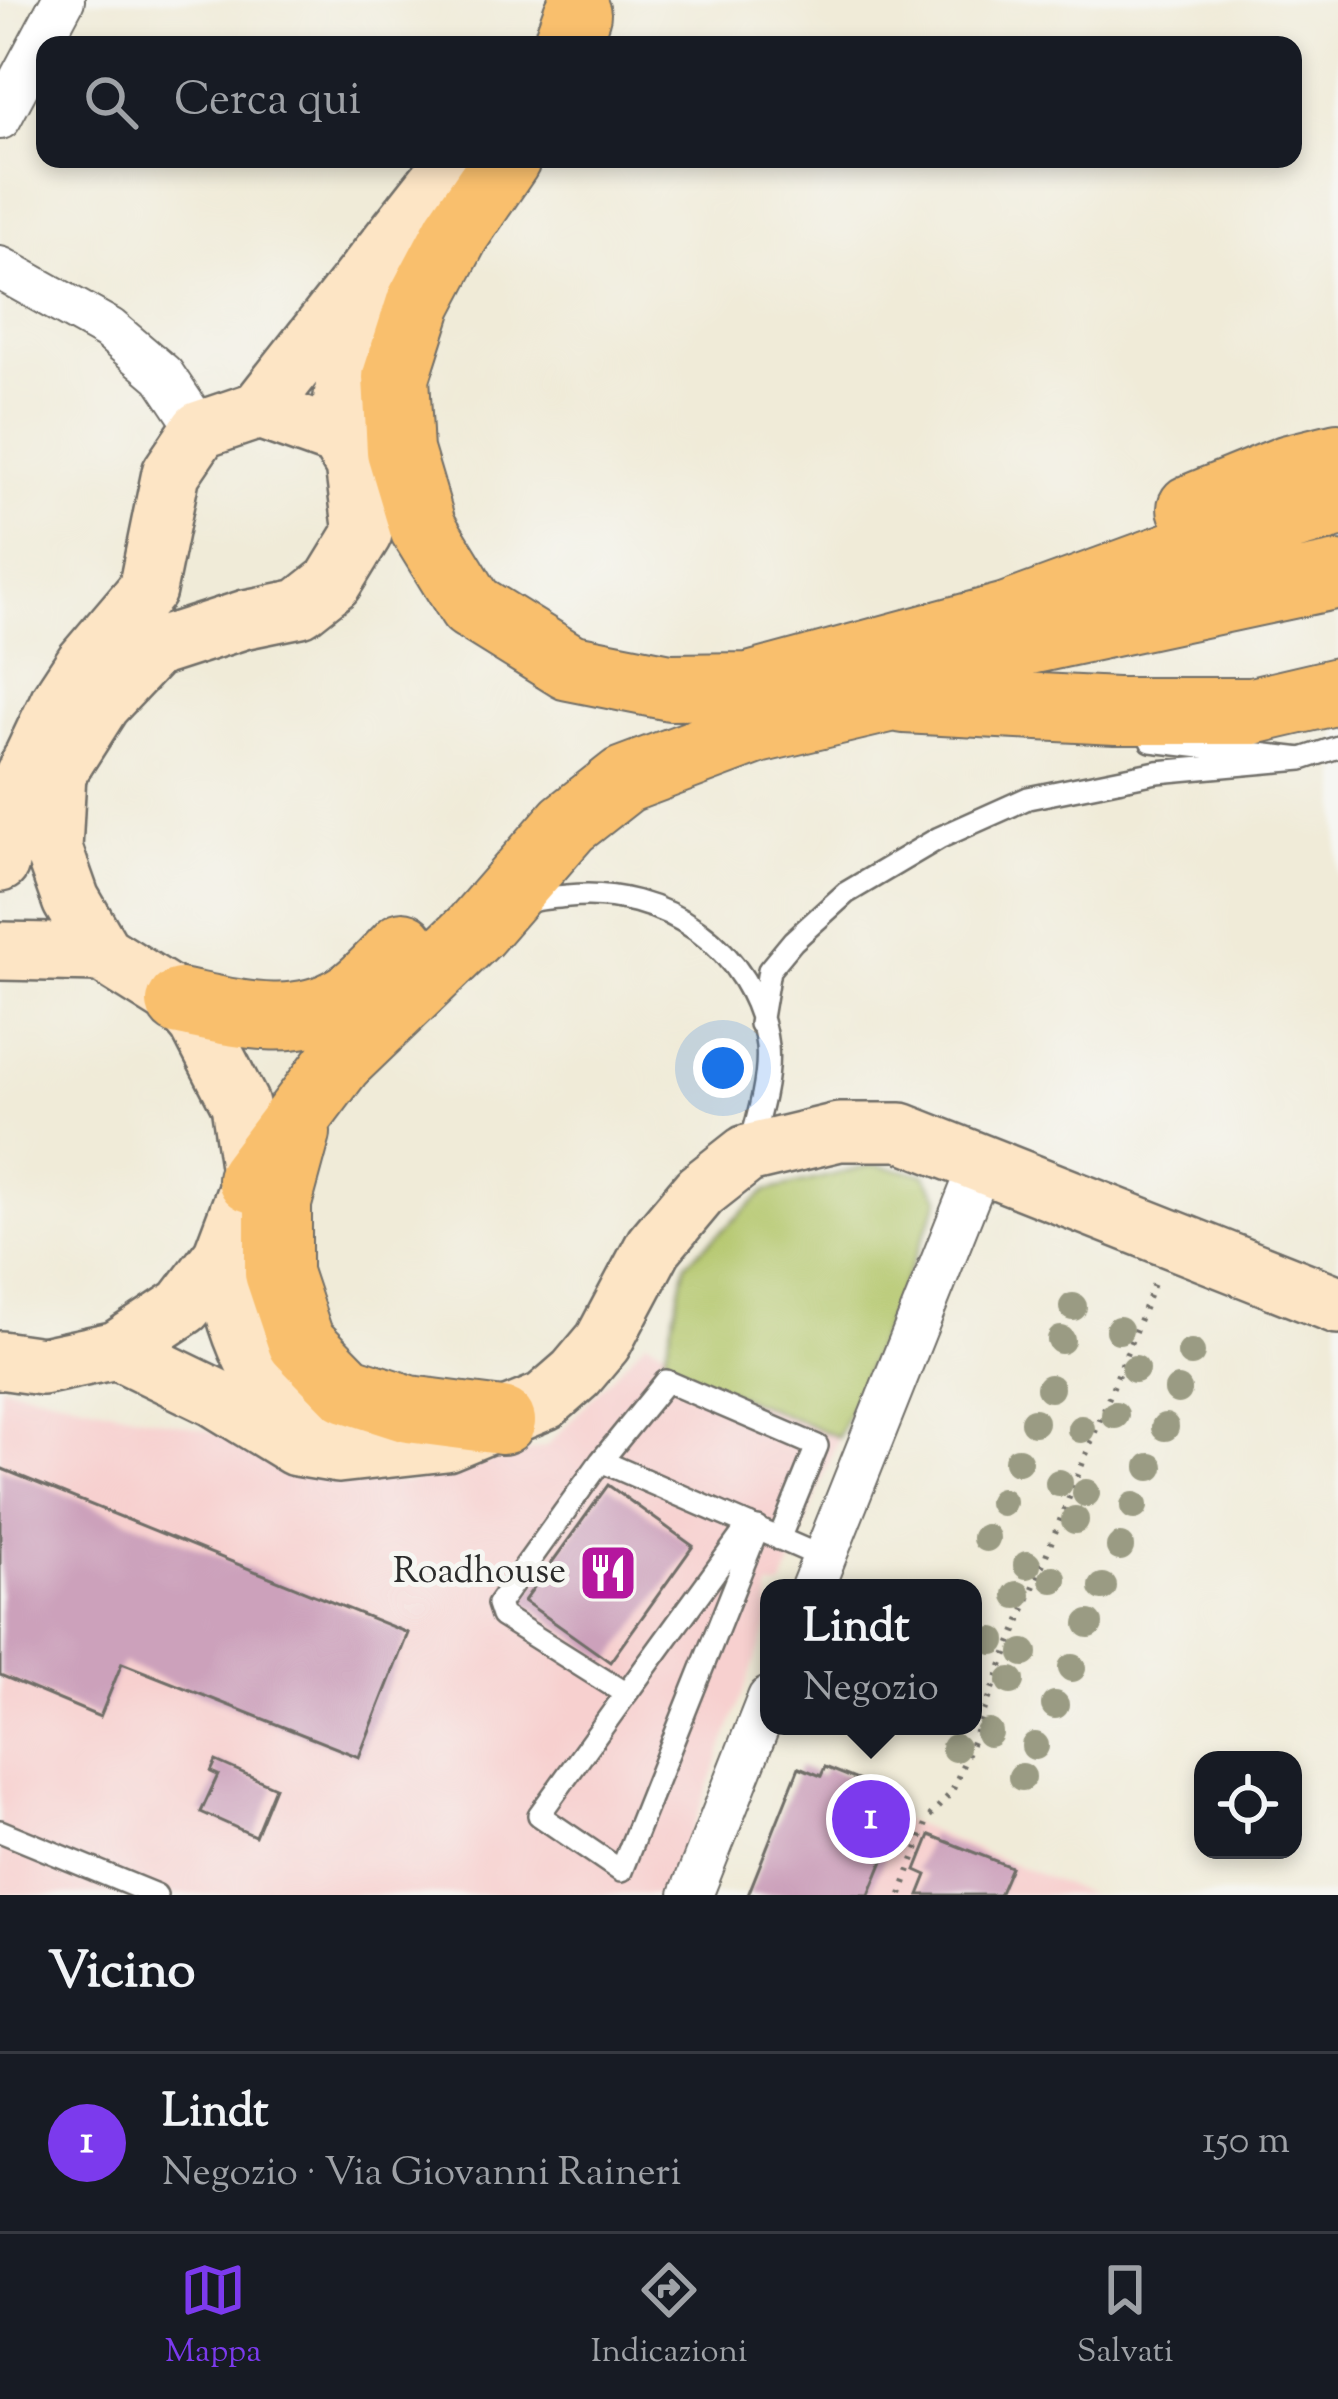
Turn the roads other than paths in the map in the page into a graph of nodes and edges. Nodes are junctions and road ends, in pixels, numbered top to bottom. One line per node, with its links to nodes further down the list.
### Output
1 (62, 0): 2 (street)
2 (43, 36)
3 (36, 49): 4 (street)
4 (0, 118)
5 (449, 168): 7 (street)
6 (501, 168): 14 (highway)
7 (417, 206): 9 (street); 11 (street)
8 (0, 268): 10 (street)
9 (259, 410): 10 (street); 11 (street)
10 (200, 430): 20 (street)
11 (338, 437): 23 (street)
12 (1336, 480): 14 (highway)
13 (1338, 575): 16 (highway)
14 (749, 686): 24 (highway)
15 (1338, 692): 17 (highway)
16 (889, 699): 17 (highway); 21 (highway)
17 (1087, 709): 19 (lane)
18 (1338, 747): 19 (lane)
19 (1302, 759): 25 (lane)
20 (0, 862)
21 (476, 932): 25 (lane); 26 (highway)
22 (0, 951): 23 (street)
23 (102, 953): 24 (street)
24 (180, 1001): 29 (street)
25 (760, 1024): 27 (lane)
26 (311, 1099): 29 (highway); 34 (highway)
27 (747, 1154): 28 (street); 34 (street)
28 (982, 1162): 31 (street); 39 (street)
29 (251, 1179): 30 (street)
30 (222, 1256): 32 (street); 35 (street)
31 (1338, 1305)
32 (117, 1350): 33 (street); 35 (street)
33 (0, 1360)
34 (502, 1420): 35 (street)
35 (372, 1452)
36 (601, 1461): 37 (lane); 38 (lane); 40 (lane)
37 (753, 1527): 38 (lane); 40 (lane); 40 (lane)
38 (779, 1539): 39 (lane)
39 (818, 1573)
40 (626, 1694)
41 (760, 1721): 44 (street)
42 (0, 1831): 43 (lane)
43 (156, 1895)
44 (691, 1895)

